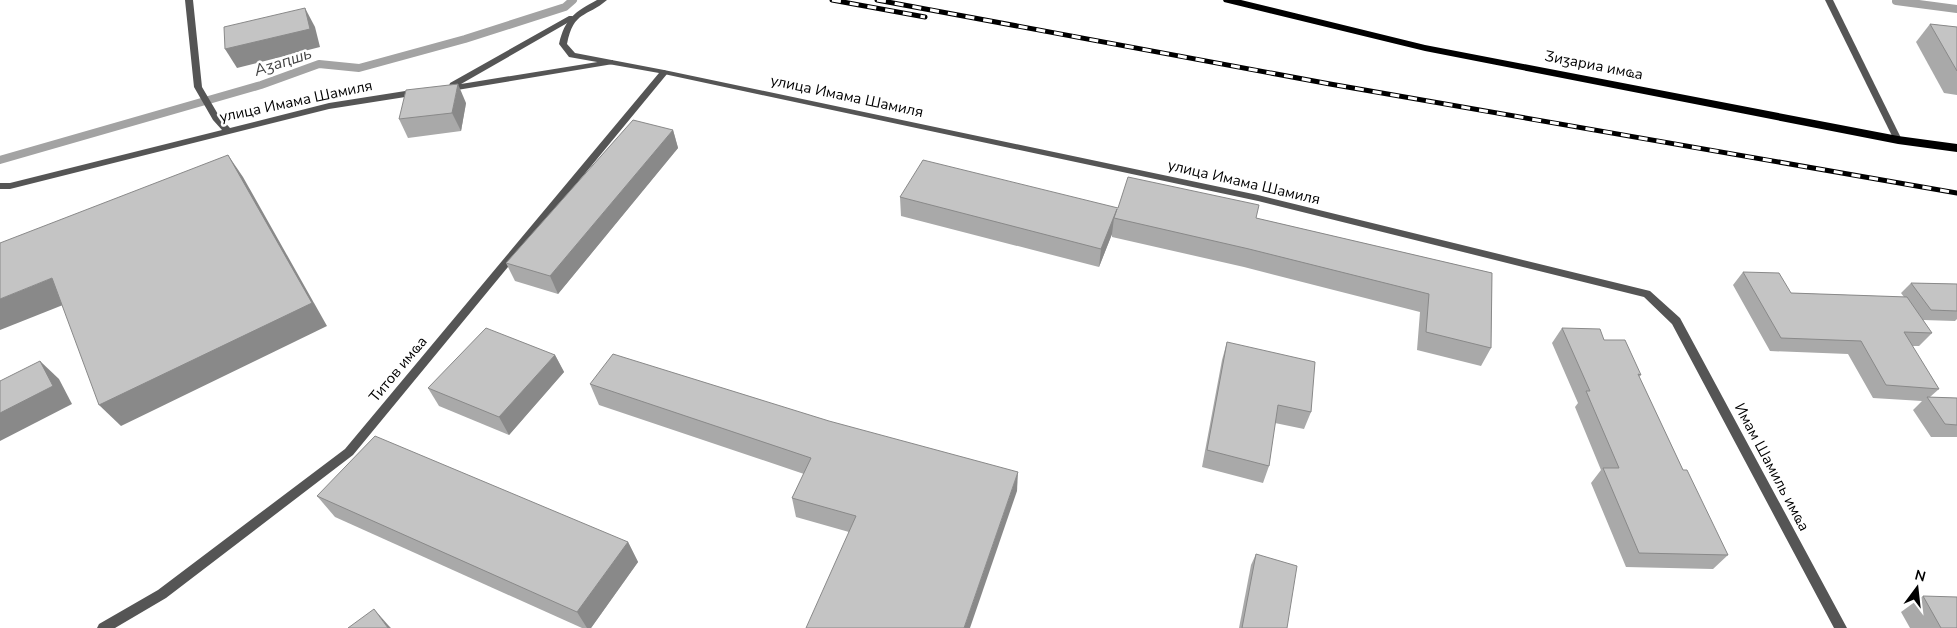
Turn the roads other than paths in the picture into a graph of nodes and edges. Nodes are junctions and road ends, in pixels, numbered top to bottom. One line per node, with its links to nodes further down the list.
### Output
1 (190, 0): 9 (street)
2 (603, 0): 5 (street)
3 (1228, 0): 10 (highway, Ӡиӡариа имҩа)
4 (1829, 0): 10 (street)
5 (572, 18): 6 (street); 8 (street)
6 (610, 62): 7 (street, улица Имама Шамиля); 8 (street, улица Имама Шамиля)
7 (664, 72): 13 (street, улица Имама Шамиля); 14 (street, Титов имҩа)
8 (436, 90): 9 (street, улица Имама Шамиля)
9 (227, 130): 12 (street, улица Имама Шамиля)
10 (1898, 140): 11 (highway, Ӡиӡариа имҩа)
11 (1957, 148)
12 (0, 188)
13 (1676, 320): 15 (street, Имам Шамиль имҩа)
14 (103, 628)
15 (1841, 628)

